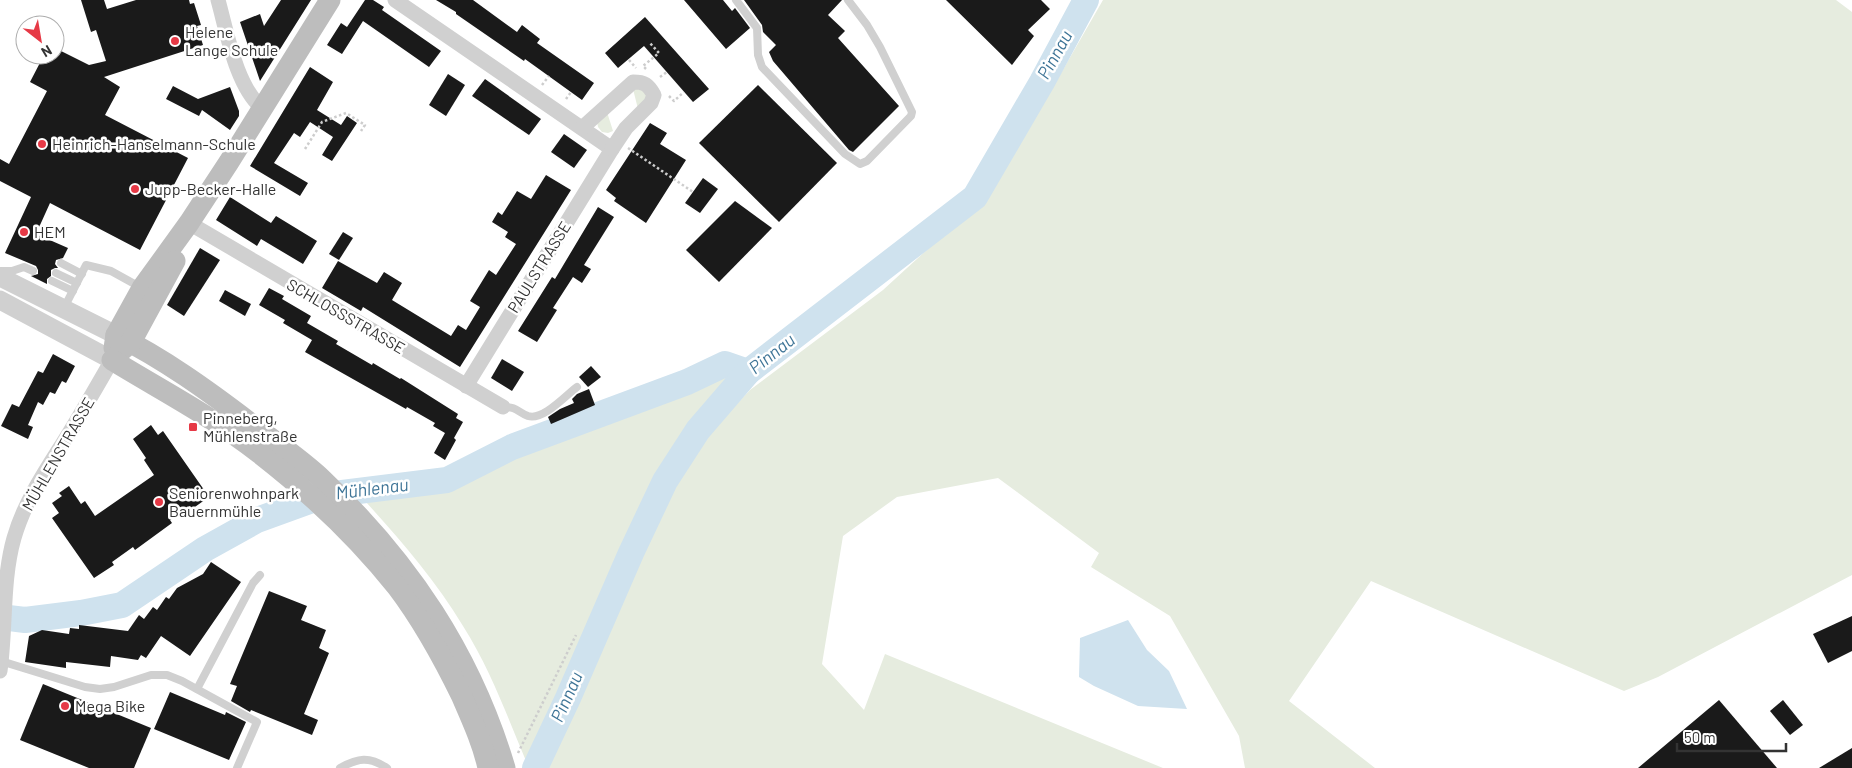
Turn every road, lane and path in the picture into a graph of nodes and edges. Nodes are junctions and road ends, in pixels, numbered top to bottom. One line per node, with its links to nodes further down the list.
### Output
1 (218, 0): 8 (street)
2 (330, 0): 8 (main road, MÜHLENSTRASSE)
3 (395, 0): 9 (street)
4 (736, 0): 5 (lane)
5 (848, 0)
6 (667, 72): 7 (path)
7 (656, 81)
8 (263, 109): 14 (main road, MÜHLENSTRASSE)
9 (582, 128): 11 (street); 11 (street, PAULSTRASSE)
10 (361, 131): 12 (path)
11 (614, 145): 13 (path); 28 (street, PAULSTRASSE)
12 (305, 149)
13 (693, 192)
14 (188, 223): 23 (main road, MÜHLENSTRASSE); 26 (main road, MÜHLENSTRASSE); 28 (street, SCHLOSSSTRASSE)
15 (60, 263): 19 (lane)
16 (33, 271): 17 (lane)
17 (0, 272)
18 (56, 273): 22 (lane)
19 (82, 274): 22 (lane); 23 (lane)
20 (0, 277): 24 (street)
21 (52, 281): 24 (lane)
22 (77, 283): 24 (lane)
23 (142, 288): 26 (main road, MÜHLENSTRASSE)
24 (69, 299): 26 (street)
25 (0, 300): 27 (street)
26 (124, 338): 27 (main road, MÜHLENSTRASSE); 31 (main road)
27 (112, 360): 31 (main road); 34 (street, MÜHLENSTRASSE)
28 (466, 386): 30 (street, SCHLOSSSTRASSE)
29 (578, 387): 30 (lane)
30 (503, 408)
31 (297, 472): 36 (main road); 40 (main road)
32 (260, 575): 35 (lane)
33 (576, 635): 36 (path)
34 (1, 666): 35 (lane)
35 (197, 689): 37 (lane)
36 (510, 764)
37 (237, 768)
38 (340, 768): 39 (lane)
39 (387, 768)
40 (488, 768)

